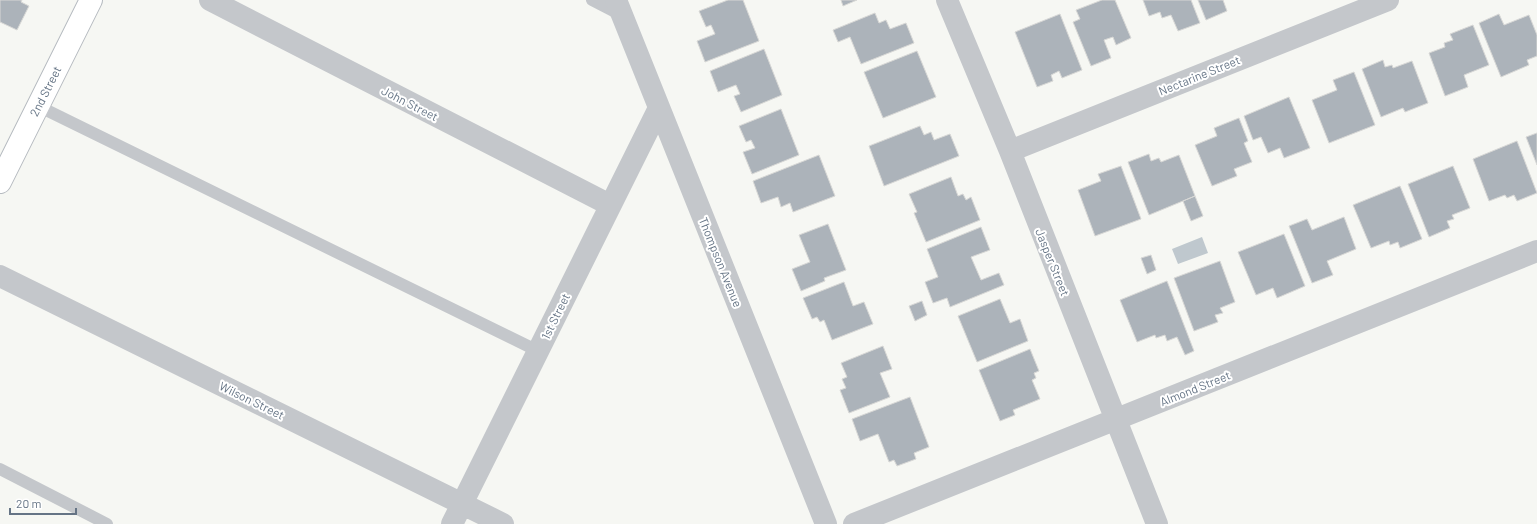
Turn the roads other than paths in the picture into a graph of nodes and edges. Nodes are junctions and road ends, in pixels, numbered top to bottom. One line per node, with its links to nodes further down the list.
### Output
1 (91, 0): 7 (main road, 2nd Street)
2 (210, 0): 11 (street, John Street)
3 (592, 0): 6 (lane)
4 (947, 0): 9 (street, Jasper Street)
5 (1388, 0): 9 (street, Nectarine Street)
6 (619, 7): 8 (street, Thompson Avenue)
7 (38, 106): 10 (main road, 2nd Street); 14 (lane)
8 (659, 108): 11 (street, 1st Street); 21 (street, Thompson Avenue)
9 (1010, 151): 15 (street, Jasper Street)
10 (0, 182)
11 (610, 205): 14 (street, 1st Street)
12 (1537, 251): 15 (street, Almond Street)
13 (0, 276): 17 (street, Wilson Street)
14 (538, 351): 17 (street, 1st Street)
15 (1116, 419): 22 (street, Almond Street); 23 (street, Jasper Street)
16 (0, 469): 18 (lane)
17 (462, 504): 19 (street, 1st Street); 20 (street, Wilson Street)
18 (107, 524)
19 (452, 524)
20 (503, 524)
21 (826, 524)
22 (854, 524)
23 (1157, 524)

